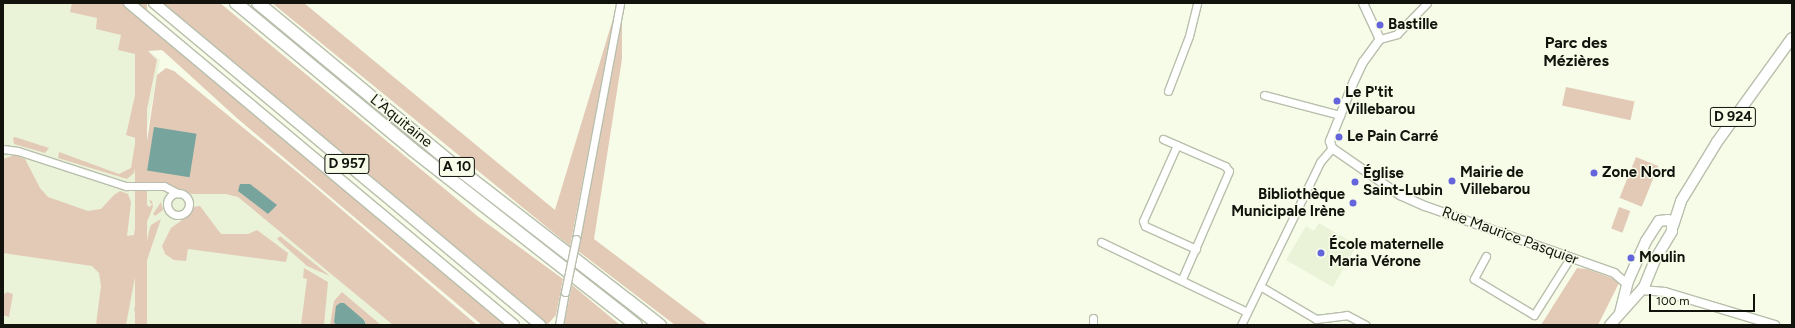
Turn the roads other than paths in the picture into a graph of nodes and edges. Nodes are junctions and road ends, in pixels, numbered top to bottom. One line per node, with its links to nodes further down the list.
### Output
1 (129, 3): 39 (main road, D 957)
2 (154, 3): 40 (main road, D 957)
3 (236, 3): 41 (highway, L'Aquitaine / A 10)
4 (258, 3): 42 (highway, L'Aquitaine / A 10)
5 (620, 3): 38 (street, bridge)
6 (1197, 3): 11 (street)
7 (1363, 3): 10 (street)
8 (1427, 3): 10 (street)
9 (1792, 38): 21 (main road, D 924)
10 (1380, 39): 13 (street)
11 (1168, 91)
12 (1264, 95): 13 (street)
13 (1340, 115): 16 (street)
14 (1163, 139): 15 (street)
15 (1177, 145): 25 (street); 25 (street)
16 (1332, 148): 27 (street, Rue Maurice Pasquier); 32 (street)
17 (3, 149): 18 (street)
18 (158, 186): 19 (street); 20 (street)
19 (178, 193): 20 (street); 20 (street)
20 (170, 197)
21 (1681, 201): 22 (main road, D 924); 23 (main road, D 924)
22 (1662, 220): 23 (main road); 28 (main road, D 924)
23 (1673, 226): 30 (main road, D 924)
24 (1101, 242): 31 (street)
25 (1196, 249): 31 (street)
26 (1486, 256): 27 (street)
27 (1570, 258): 29 (street, Rue Maurice Pasquier)
28 (1632, 272): 29 (street); 33 (main road, D 924)
29 (1614, 273): 33 (street, Rue Maurice Pasquier)
30 (1648, 278): 34 (main road, D 924); 35 (street)
31 (1182, 279): 36 (street)
32 (1260, 286): 36 (street); 44 (street)
33 (1627, 286): 34 (main road); 37 (main road, D 924)
34 (1640, 292): 35 (street); 37 (main road, D 924)
35 (1665, 292): 46 (street)
36 (1247, 312): 43 (street)
37 (1620, 313): 45 (main road, D 924)
38 (560, 322)
39 (514, 325)
40 (540, 325)
41 (636, 325)
42 (660, 325)
43 (1241, 325)
44 (1366, 325)
45 (1610, 325)
46 (1775, 325)

